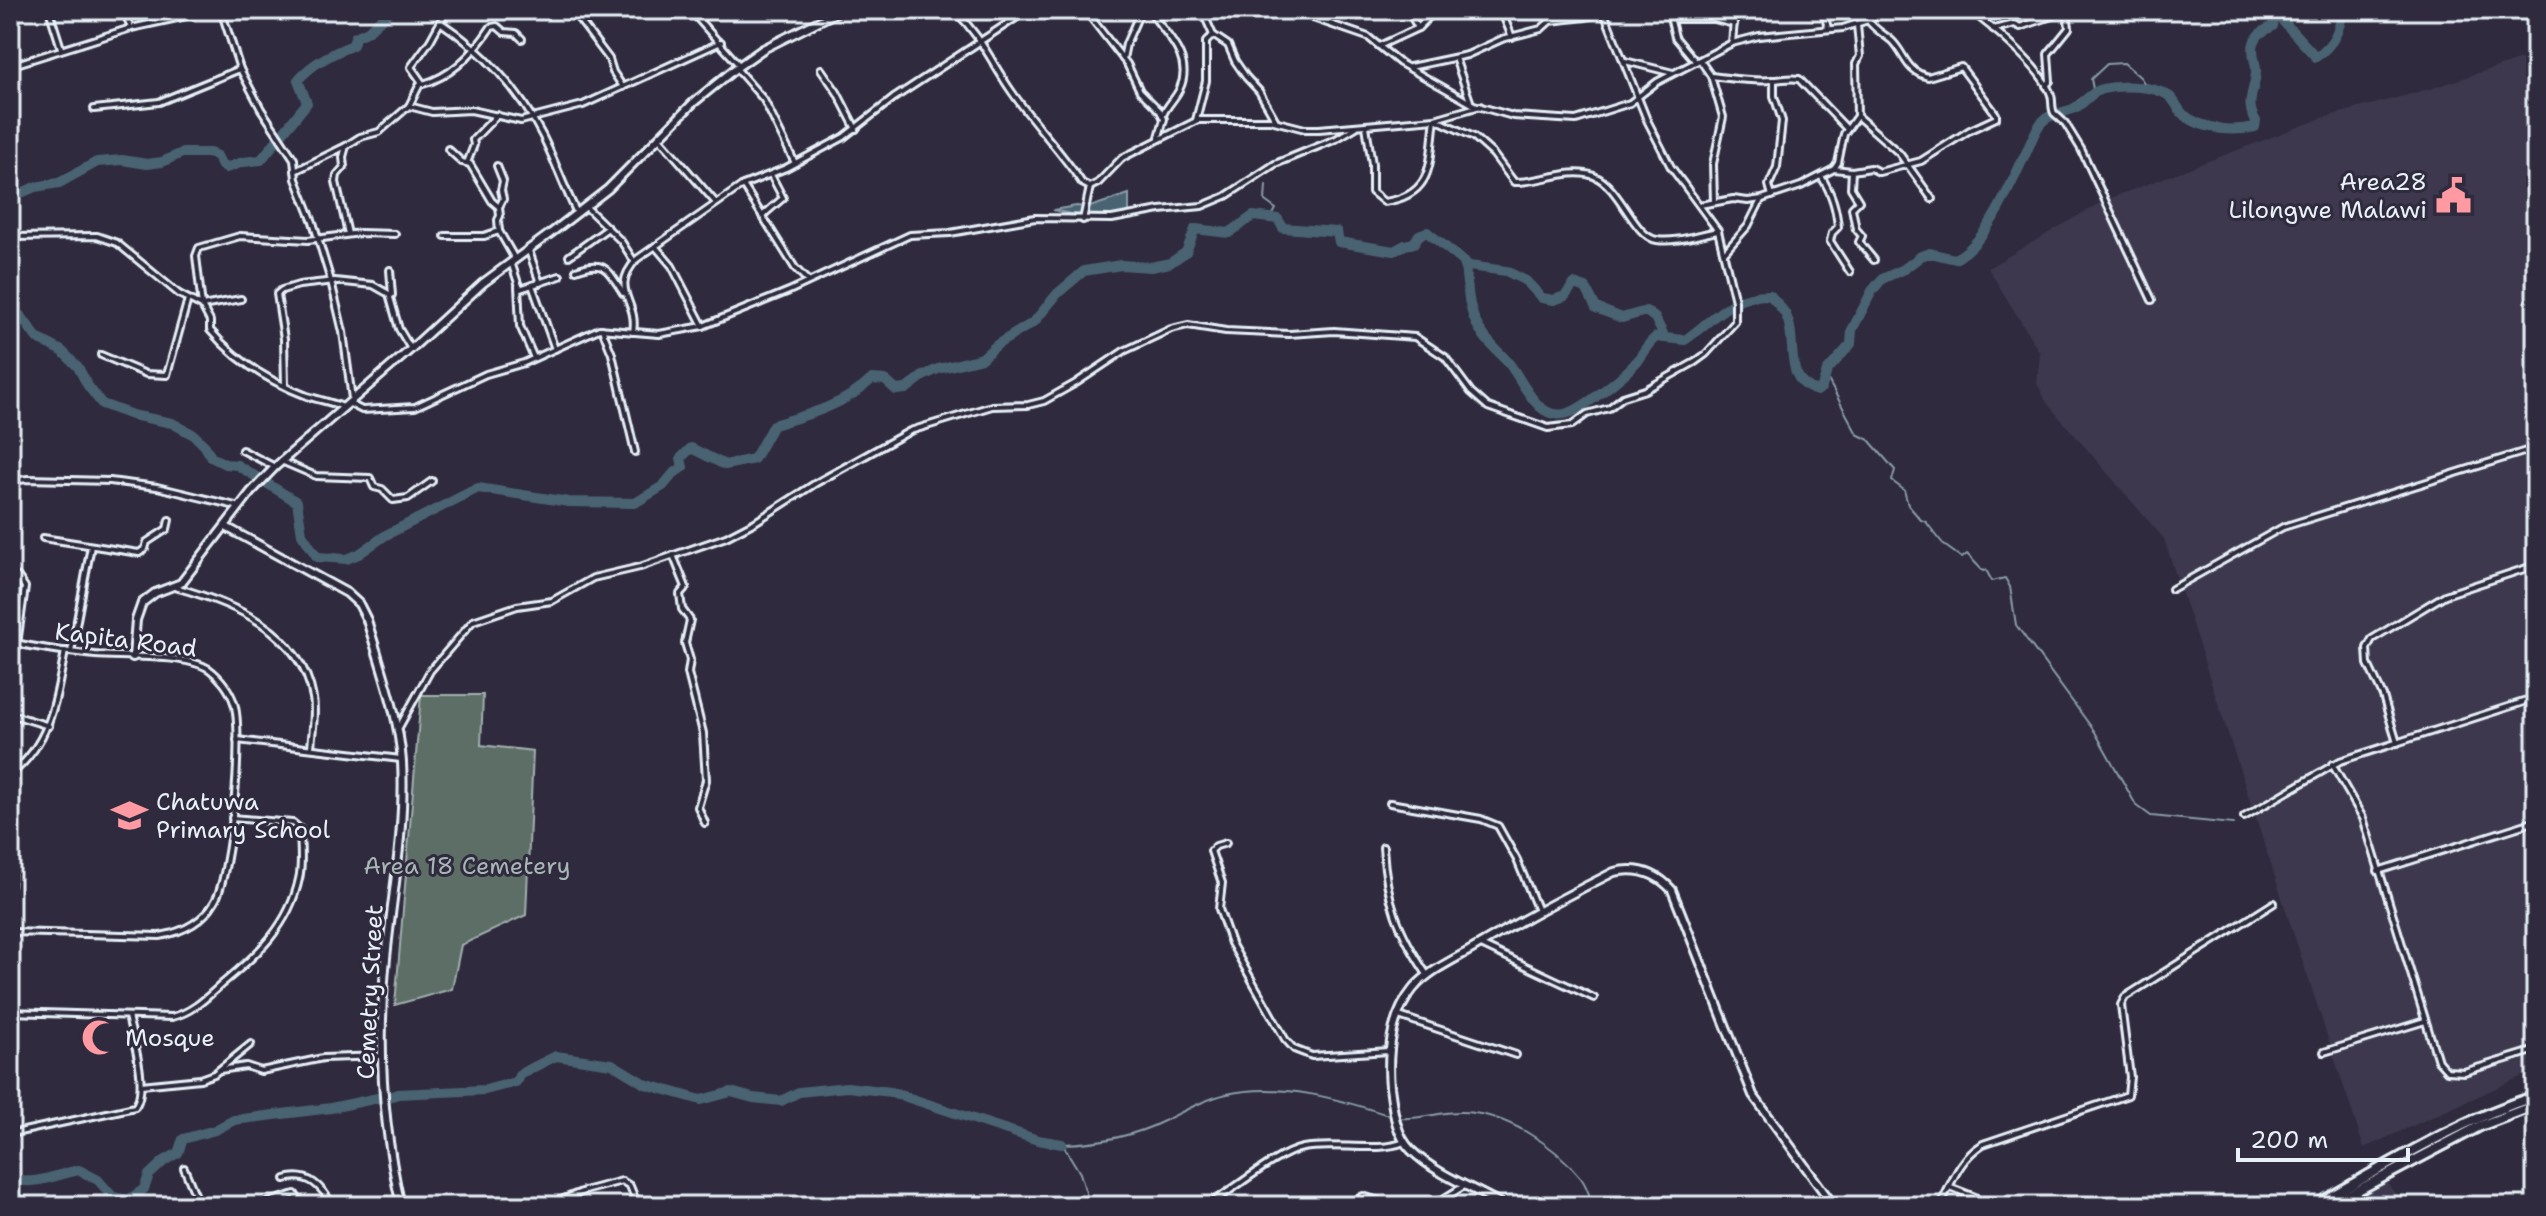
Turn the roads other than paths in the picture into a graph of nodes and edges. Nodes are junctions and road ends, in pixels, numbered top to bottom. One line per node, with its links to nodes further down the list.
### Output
1 (49, 10): 43 (street)
2 (124, 10): 32 (street)
3 (214, 10): 26 (street)
4 (221, 10): 52 (street)
5 (447, 10): 29 (street)
6 (572, 10): 59 (street)
7 (690, 10): 40 (street)
8 (841, 10): 50 (street)
9 (954, 10): 39 (street)
10 (1028, 10): 39 (street)
11 (1085, 10): 46 (street)
12 (1141, 10): 46 (street)
13 (1149, 10): 66 (street)
14 (1202, 10): 36 (street)
15 (1305, 10): 42 (street)
16 (1408, 10): 33 (street)
17 (1436, 10): 33 (street)
18 (1501, 10): 37 (street)
19 (1665, 10): 27 (street)
20 (1735, 10): 30 (street)
21 (1823, 10): 34 (street)
22 (1886, 10): 28 (street)
23 (1969, 10): 35 (street)
24 (1604, 11): 37 (street); 47 (street)
25 (2068, 11): 35 (street); 58 (street)
26 (192, 13): 32 (street)
27 (1670, 17): 30 (street); 48 (street)
28 (1868, 20): 31 (street); 83 (street)
29 (440, 22): 44 (street); 57 (street)
30 (1734, 24): 41 (street)
31 (1857, 25): 34 (street); 67 (street)
32 (131, 28): 43 (street)
33 (1418, 28): 42 (street)
34 (1828, 28): 41 (street)
35 (1993, 29): 58 (street)
36 (1213, 35): 70 (street); 71 (street)
37 (1512, 37): 45 (street)
38 (522, 39): 44 (street)
39 (981, 39): 75 (street); 90 (street)
40 (721, 42): 50 (street); 59 (street)
41 (1732, 43): 48 (street)
42 (1379, 46): 51 (street)
43 (61, 48): 49 (street)
44 (476, 49): 57 (street); 68 (street)
45 (1455, 58): 51 (street); 61 (street)
46 (1123, 59): 66 (street)
47 (1625, 61): 54 (street); 60 (street)
48 (1698, 61): 54 (street); 55 (street)
49 (10, 66)
50 (738, 66): 76 (street); 81 (street)
51 (1407, 67): 61 (street)
52 (240, 69): 64 (street); 85 (street)
53 (821, 69): 75 (street)
54 (1674, 73): 60 (street)
55 (1711, 76): 56 (street); 94 (street)
56 (1774, 80): 74 (street); 91 (street)
57 (420, 81): 62 (street)
58 (2046, 86): 130 (street)
59 (623, 88): 68 (street)
60 (1639, 95): 63 (street); 96 (street)
61 (1471, 103): 63 (street)
62 (409, 106): 65 (street); 78 (street)
63 (1480, 106): 69 (street)
64 (94, 109)
65 (497, 115): 68 (street); 80 (street)
66 (1163, 115): 77 (street)
67 (1857, 116): 74 (street); 83 (street)
68 (532, 117): 99 (street)
69 (1435, 119): 72 (street); 72 (street); 104 (street)
70 (1196, 121): 71 (street); 77 (street)
71 (1276, 121): 73 (street)
72 (1366, 126): 73 (street)
73 (1356, 127): 101 (street)
74 (1846, 128): 84 (street)
75 (856, 129): 81 (street)
76 (659, 138): 95 (street); 98 (street)
77 (1158, 140): 90 (street)
78 (346, 146): 85 (street); 105 (street)
79 (448, 149): 80 (street)
80 (467, 163): 97 (street)
81 (795, 163): 87 (street)
82 (497, 166): 97 (street)
83 (1907, 166): 86 (street); 93 (street)
84 (1834, 169): 86 (street); 88 (street)
85 (295, 171): 109 (street)
86 (1852, 171): 115 (street)
87 (771, 175): 89 (street); 100 (street)
88 (1821, 176): 91 (street); 119 (street)
89 (743, 185): 95 (street); 100 (street)
90 (1090, 187): 101 (street)
91 (1772, 196): 92 (street)
92 (1762, 199): 94 (street); 112 (street)
93 (1932, 199)
94 (1714, 202): 96 (street)
95 (716, 203): 110 (street)
96 (1700, 205): 104 (street)
97 (499, 207): 103 (street)
98 (586, 207): 99 (street); 102 (street)
99 (577, 213): 111 (street)
100 (762, 216): 122 (street)
101 (1083, 220): 122 (street)
102 (608, 228): 113 (street); 116 (street)
103 (499, 231): 107 (street); 114 (street)
104 (1718, 231): 112 (street)
105 (348, 234): 106 (street); 109 (street)
106 (395, 234)
107 (445, 236)
108 (10, 237): 128 (street)
109 (319, 239): 121 (street); 131 (street)
110 (655, 246): 116 (street); 132 (street)
111 (528, 250): 114 (street); 123 (street)
112 (1724, 253): 152 (street)
113 (569, 256)
114 (513, 260): 125 (street); 135 (street)
115 (1874, 260)
116 (634, 261): 126 (street)
117 (390, 270): 127 (street)
118 (576, 270): 126 (street)
119 (1850, 272)
120 (560, 276): 123 (street)
121 (331, 281): 127 (street); 139 (street); 140 (street)
122 (808, 281): 132 (street)
123 (540, 283): 124 (street)
124 (532, 285): 125 (street); 136 (street)
125 (518, 286): 138 (street)
126 (625, 295): 134 (street)
127 (392, 297): 135 (street)
128 (188, 299): 131 (street); 137 (street)
129 (241, 299): 131 (street)
130 (2152, 300)
131 (202, 306): 139 (street)
132 (703, 326): 134 (street)
133 (602, 329): 134 (street); 136 (street); 143 (street)
134 (633, 332)
135 (411, 349): 140 (street)
136 (555, 349): 138 (street)
137 (101, 355)
138 (534, 358): 140 (street)
139 (285, 386): 140 (street)
140 (347, 403): 144 (street)
141 (2536, 448): 156 (street)
142 (242, 450): 144 (street)
143 (635, 452)
144 (278, 464): 146 (street); 147 (street)
145 (10, 481): 147 (street)
146 (432, 481)
147 (240, 507): 149 (street)
148 (169, 520): 151 (street)
149 (226, 527): 155 (street); 164 (street, Cemetry Street)
150 (43, 538): 151 (street)
151 (91, 546): 159 (street)
152 (673, 555): 164 (street); 175 (street)
153 (2536, 565): 166 (street)
154 (10, 573): 158 (street)
155 (174, 587): 160 (street); 167 (street)
156 (2172, 589)
157 (10, 642): 158 (street, Kapita Road)
158 (17, 644): 159 (street, Kapita Road)
159 (68, 652): 160 (street, Kapita Road); 163 (street)
160 (133, 657): 165 (street, Kapita Road)
161 (2536, 698): 166 (street)
162 (10, 714): 163 (street)
163 (49, 726): 170 (street)
164 (397, 731): 168 (street, Cemetry Street)
165 (237, 740): 167 (street); 173 (street, Kapita Road)
166 (2397, 743): 169 (street)
167 (311, 748): 168 (street)
168 (402, 759): 196 (street, Cemetry Street)
169 (2332, 764): 172 (street); 179 (street)
170 (10, 775)
171 (1390, 803): 182 (street)
172 (2244, 817)
173 (232, 818): 183 (street, Kapita Road); 189 (street)
174 (2536, 821): 179 (street)
175 (705, 823)
176 (10, 831): 180 (street)
177 (1226, 843): 193 (street)
178 (1383, 847): 185 (street)
179 (2377, 872): 190 (street)
180 (10, 886)
181 (2274, 903): 206 (street)
182 (1538, 911): 184 (street); 221 (street)
183 (10, 932)
184 (1481, 945): 185 (street); 186 (street)
185 (1428, 976): 188 (street)
186 (1594, 998)
187 (10, 1012): 189 (street)
188 (1397, 1015): 193 (street); 195 (street)
189 (128, 1016): 198 (street)
190 (2425, 1021): 192 (street); 194 (street)
191 (251, 1044): 197 (street)
192 (2536, 1050)
193 (1389, 1051): 202 (street)
194 (2324, 1052)
195 (1516, 1055)
196 (382, 1056): 197 (street); 213 (street, Cemetry Street)
197 (220, 1070): 198 (street)
198 (141, 1085): 201 (street)
199 (2536, 1096): 224 (highway)
200 (2536, 1105): 225 (highway)
201 (10, 1134)
202 (1404, 1142): 205 (street); 216 (street)
203 (184, 1168): 209 (street)
204 (285, 1179): 212 (street)
205 (1466, 1185): 208 (street); 220 (street)
206 (1949, 1187): 222 (street); 223 (street)
207 (271, 1204): 210 (street); 211 (street)
208 (1441, 1204): 219 (street)
209 (200, 1206)
210 (256, 1206)
211 (302, 1206)
212 (333, 1206)
213 (401, 1206)
214 (546, 1206): 215 (street)
215 (638, 1206)
216 (1206, 1206)
217 (1346, 1206): 218 (street)
218 (1394, 1206)
219 (1432, 1206)
220 (1505, 1206)
221 (1834, 1206)
222 (1940, 1206)
223 (1979, 1206)
224 (2314, 1206)
225 (2328, 1206)

